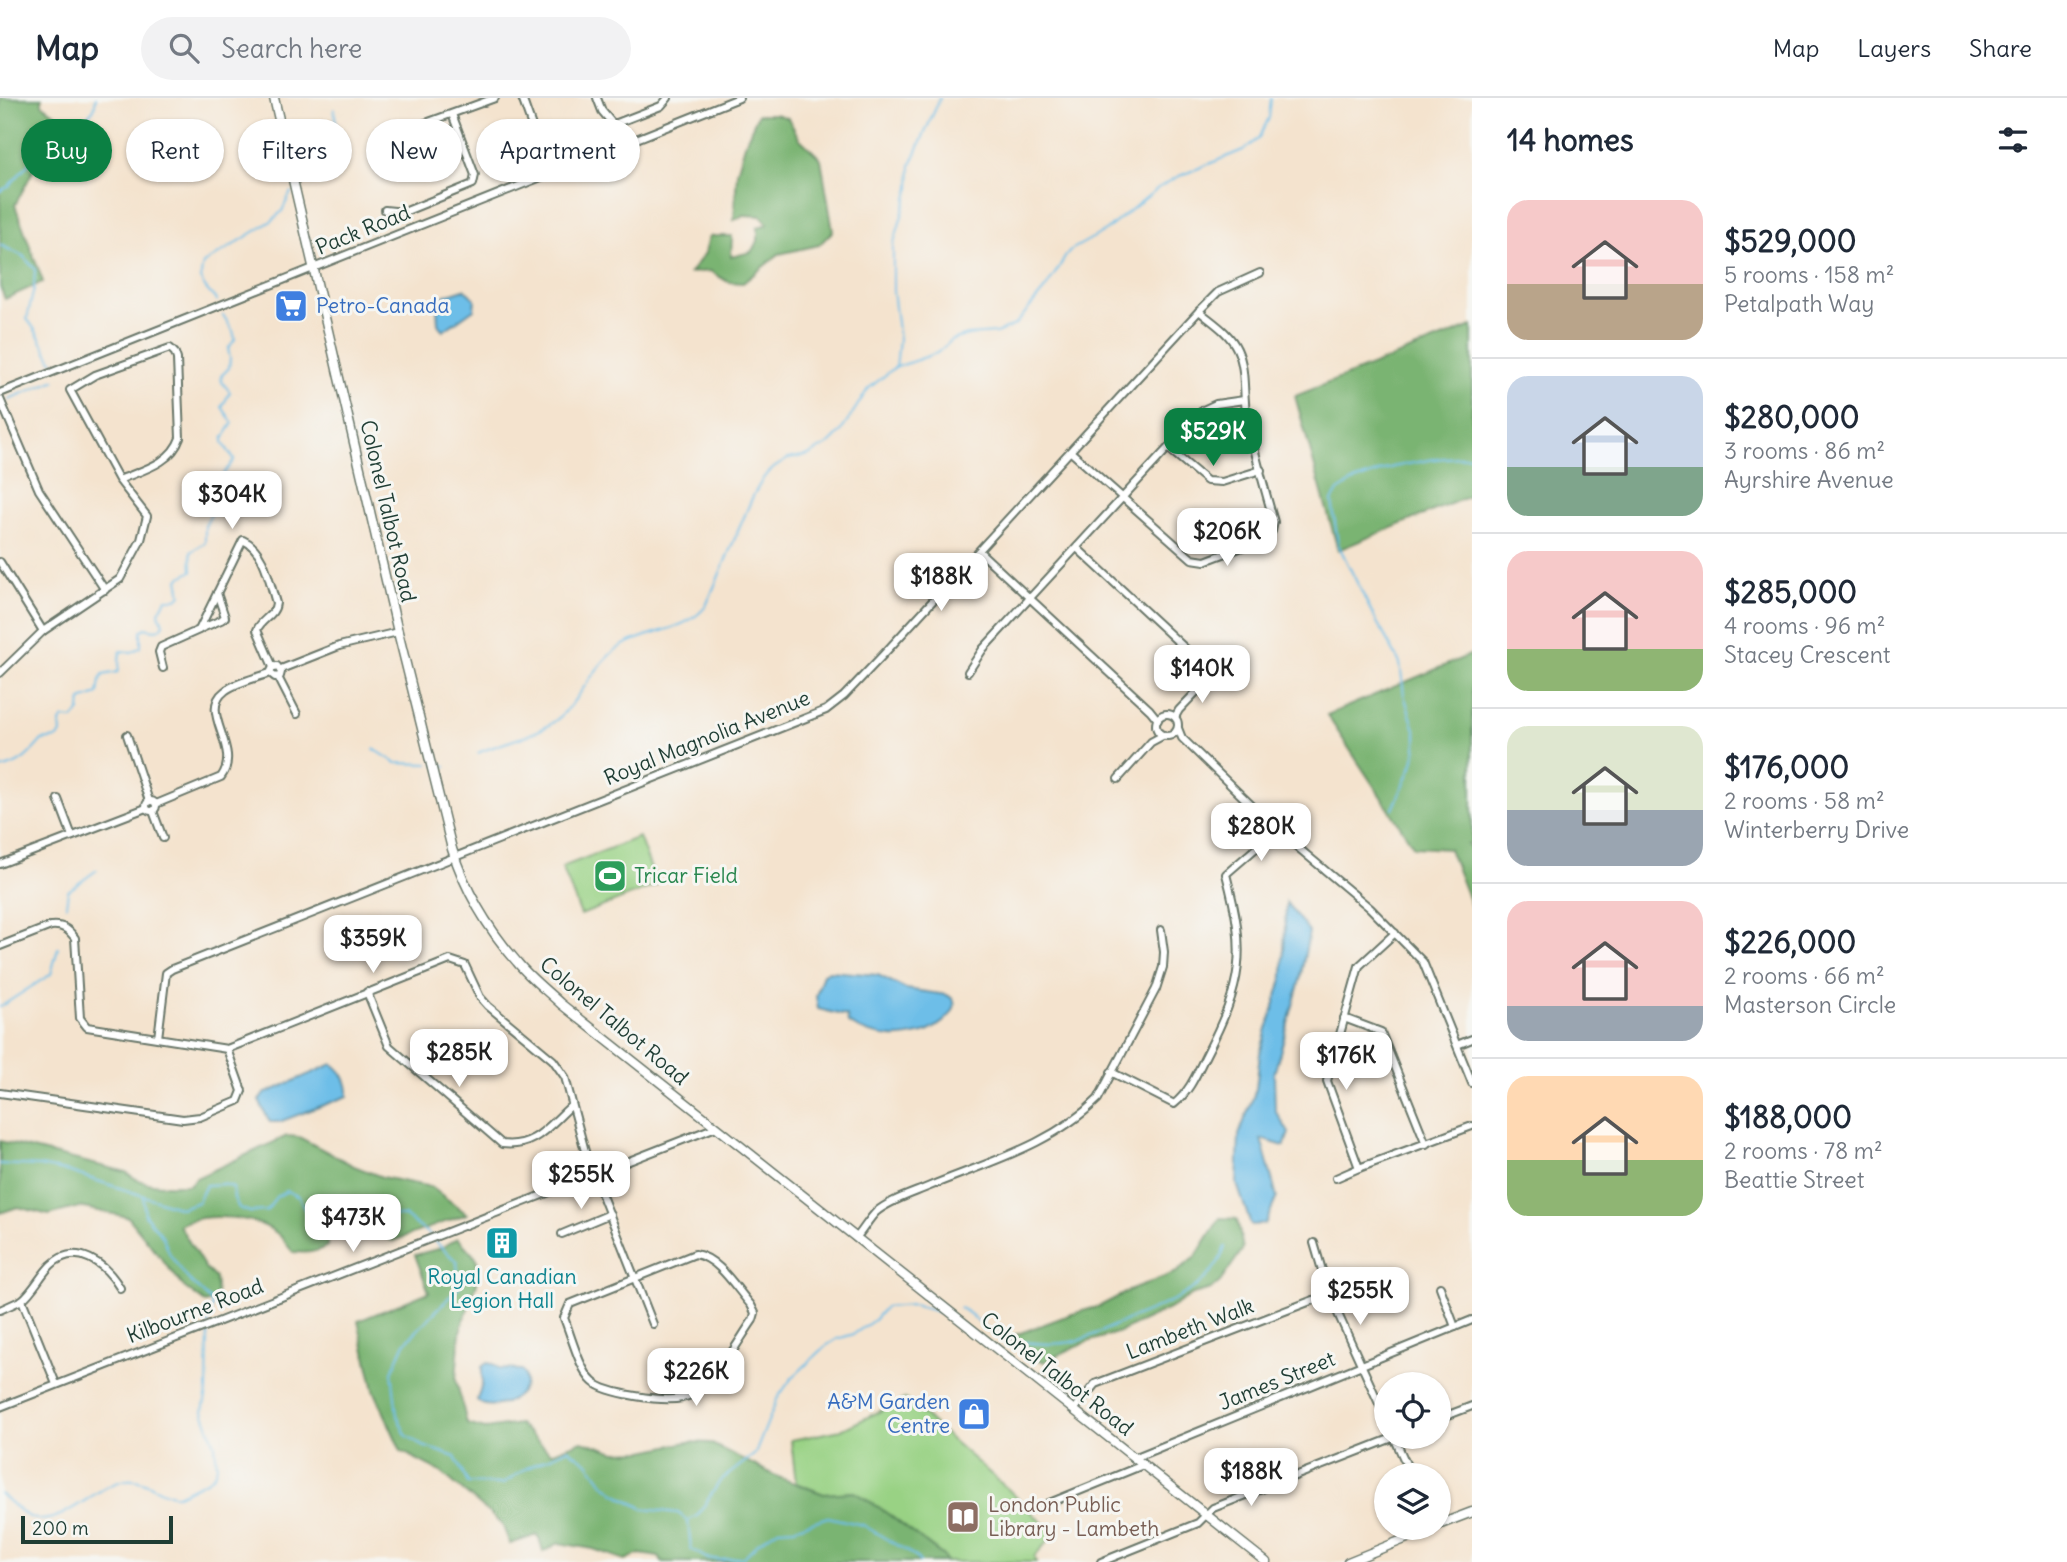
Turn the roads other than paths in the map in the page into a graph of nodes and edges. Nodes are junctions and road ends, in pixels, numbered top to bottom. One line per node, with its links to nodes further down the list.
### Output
1 (274, 98): 13 (main road, Colonel Talbot Road)
2 (495, 98): 7 (street)
3 (522, 98): 9 (street)
4 (597, 98): 5 (street)
5 (668, 98)
6 (739, 98): 10 (street, Pack Road)
7 (452, 114): 8 (street); 12 (street)
8 (438, 119)
9 (529, 119)
10 (640, 138)
11 (529, 182): 13 (street, Pack Road)
12 (385, 210)
13 (313, 268): 16 (street, Pack Road); 32 (main road, Colonel Talbot Road)
14 (1260, 273): 15 (street, Royal Magnolia Avenue)
15 (1199, 311): 18 (street); 20 (street, Royal Magnolia Avenue)
16 (0, 393)
17 (0, 399): 27 (street)
18 (1244, 400): 19 (street); 21 (street)
19 (1169, 449): 21 (street); 23 (street)
20 (1071, 452): 23 (street); 25 (street, Royal Magnolia Avenue)
21 (1261, 470): 23 (street)
22 (119, 480): 22 (street); 27 (street)
23 (1124, 498): 24 (street)
24 (1077, 548): 29 (street); 34 (street)
25 (980, 552): 29 (street); 55 (street, Royal Magnolia Avenue)
26 (0, 562): 31 (street)
27 (106, 590): 31 (street)
28 (217, 593): 30 (street); 30 (street); 36 (street)
29 (1030, 599): 38 (street); 42 (street)
30 (199, 629): 33 (street)
31 (43, 631): 37 (street)
32 (398, 632): 35 (street); 55 (main road, Colonel Talbot Road)
33 (163, 668)
34 (1205, 668): 40 (street); 40 (street)
35 (281, 669): 36 (street); 39 (street)
36 (272, 670): 39 (street); 51 (street)
37 (0, 673)
38 (968, 673)
39 (278, 677): 41 (street)
40 (1209, 679): 42 (street)
41 (297, 714)
42 (1166, 716): 43 (street); 44 (street)
43 (1178, 728): 46 (street); 47 (street)
44 (1157, 729): 46 (street); 48 (street)
45 (127, 735): 51 (street)
46 (1167, 735): 47 (street); 48 (street)
47 (1182, 738): 52 (street)
48 (1151, 742): 49 (street)
49 (1118, 779)
50 (58, 799): 53 (street)
51 (151, 806): 53 (street); 54 (street)
52 (1278, 830): 58 (street); 66 (street)
53 (72, 836): 56 (street)
54 (163, 838)
55 (454, 857): 62 (street, Royal Magnolia Avenue); 71 (main road, Colonel Talbot Road)
56 (0, 864)
57 (1161, 930): 66 (street)
58 (1395, 933): 61 (street); 64 (street)
59 (0, 946): 62 (street)
60 (367, 992): 65 (street); 69 (street); 69 (street)
61 (1344, 1018): 72 (street); 73 (street)
62 (158, 1038): 65 (street)
63 (1472, 1040): 64 (street)
64 (1457, 1045): 67 (street)
65 (227, 1049): 68 (street)
66 (1111, 1072): 78 (street)
67 (1472, 1083)
68 (0, 1093)
69 (572, 1105): 74 (street)
70 (1472, 1126): 72 (street)
71 (716, 1127): 74 (street, Kilbourne Road); 78 (main road, Colonel Talbot Road)
72 (1426, 1144): 73 (street)
73 (1359, 1168): 75 (street)
74 (596, 1175): 76 (street); 90 (street, Kilbourne Road)
75 (1336, 1178)
76 (610, 1214): 77 (street); 80 (street)
77 (562, 1234)
78 (856, 1238): 94 (main road, Colonel Talbot Road)
79 (1314, 1243): 83 (street)
80 (635, 1278): 80 (street); 87 (street)
81 (1440, 1287): 88 (street)
82 (120, 1288): 84 (street)
83 (1329, 1294): 89 (street); 94 (street, Lambeth Walk)
84 (22, 1300): 85 (street); 90 (street)
85 (0, 1310)
86 (1472, 1320): 88 (street, James Street)
87 (653, 1324)
88 (1455, 1327): 89 (street, James Street)
89 (1363, 1365): 91 (street); 97 (street, James Street)
90 (56, 1384): 93 (street, Kilbourne Road)
91 (1374, 1391)
92 (1472, 1406): 95 (street)
93 (0, 1407)
94 (1074, 1410): 97 (main road, Colonel Talbot Road)
95 (1451, 1414)
96 (1374, 1445): 101 (street)
97 (1134, 1458): 98 (main road, Colonel Talbot Road)
98 (1143, 1465): 99 (street); 101 (main road, Colonel Talbot Road)
99 (1047, 1504)
100 (1472, 1512): 102 (main road)
101 (1207, 1515): 104 (street); 105 (main road, Colonel Talbot Road)
102 (1451, 1520)
103 (1403, 1540): 106 (main road)
104 (1101, 1562)
105 (1266, 1562)
106 (1349, 1562)

